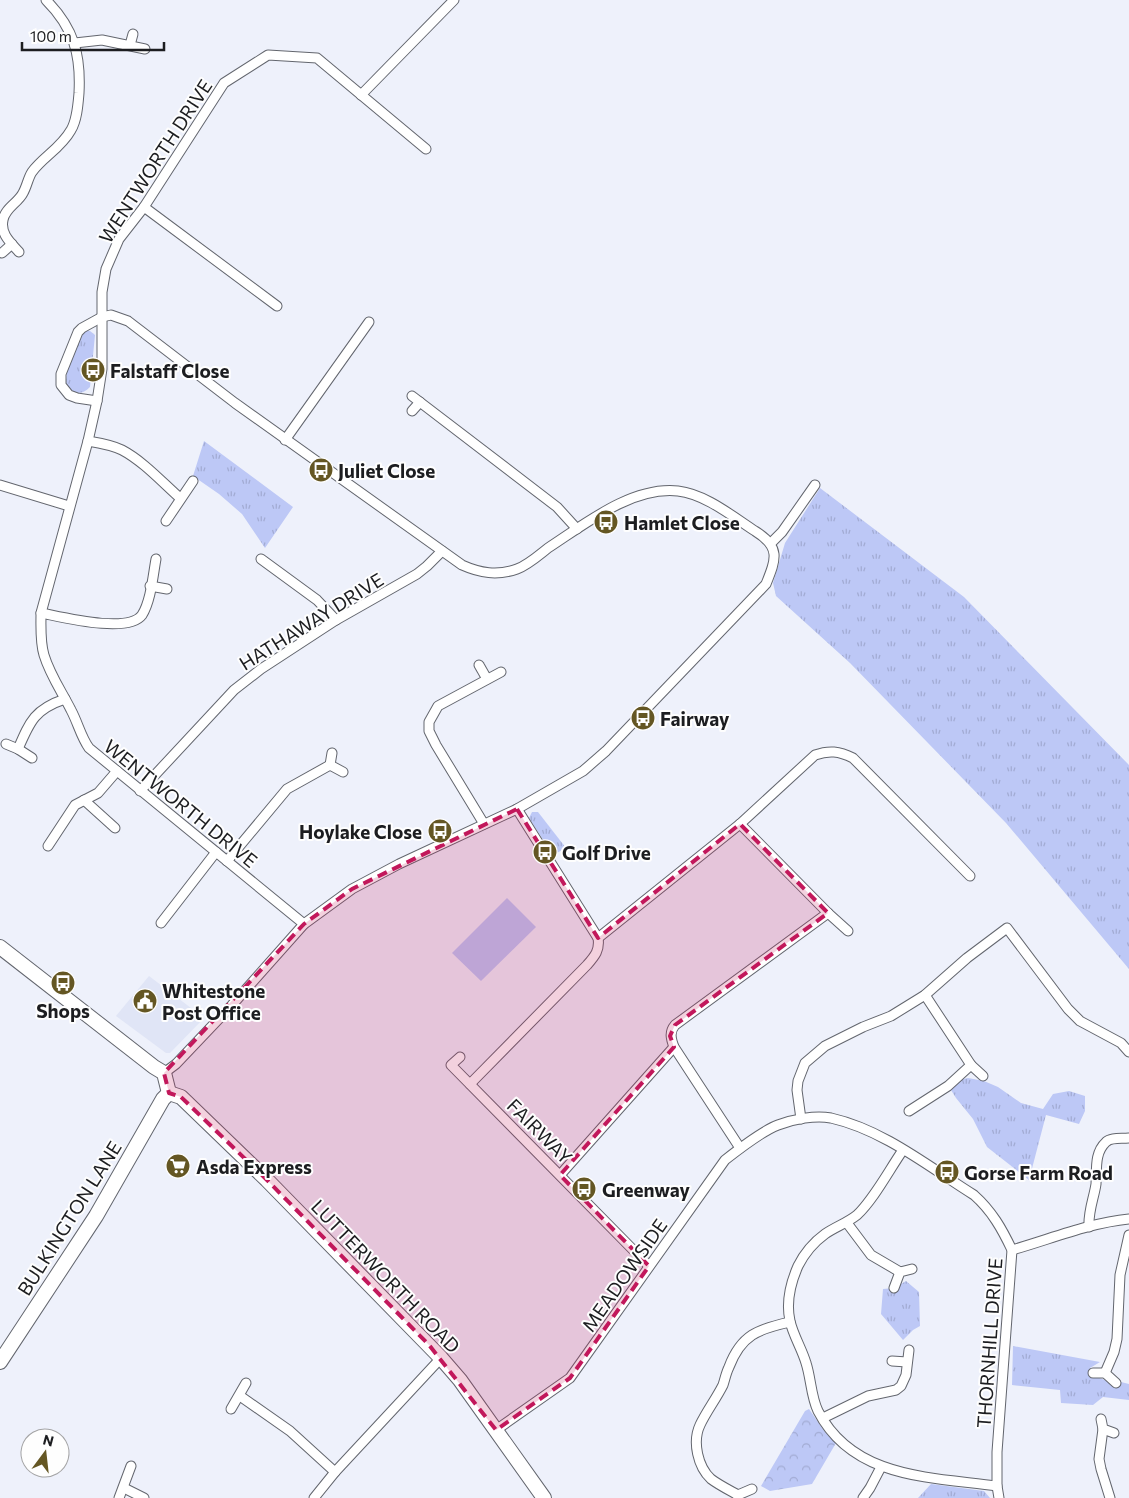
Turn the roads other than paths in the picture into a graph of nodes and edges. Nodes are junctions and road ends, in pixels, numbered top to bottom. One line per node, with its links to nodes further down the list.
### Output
1 (46, 0): 4 (street)
2 (454, 0): 7 (street)
3 (133, 34): 5 (street)
4 (75, 43): 5 (street); 10 (street)
5 (130, 45): 6 (street)
6 (145, 49)
7 (361, 95): 8 (street, WENTWORTH DRIVE); 9 (street, WENTWORTH DRIVE)
8 (426, 149)
9 (144, 207): 13 (street); 14 (street, WENTWORTH DRIVE)
10 (12, 244): 11 (street); 12 (street)
11 (19, 252)
12 (2, 253)
13 (277, 306)
14 (102, 317): 16 (street, WENTWORTH DRIVE); 16 (street); 18 (street)
15 (369, 322): 18 (street)
16 (97, 401): 19 (street, WENTWORTH DRIVE)
17 (412, 410): 26 (street)
18 (285, 440): 28 (street)
19 (88, 441): 23 (street); 24 (street, WENTWORTH DRIVE)
20 (193, 481): 23 (street)
21 (0, 485): 24 (street)
22 (815, 485): 27 (street)
23 (180, 498): 25 (street)
24 (69, 506): 33 (street, WENTWORTH DRIVE)
25 (166, 521)
26 (577, 529): 27 (street); 28 (street)
27 (772, 543): 48 (street)
28 (442, 551): 34 (street, HATHAWAY DRIVE)
29 (156, 559): 31 (street)
30 (261, 559): 34 (street)
31 (150, 586): 32 (street); 33 (street)
32 (168, 589)
33 (41, 613): 38 (street, WENTWORTH DRIVE)
34 (336, 620): 46 (street, HATHAWAY DRIVE)
35 (480, 665): 37 (street)
36 (501, 672): 37 (street)
37 (487, 679): 49 (street)
38 (65, 699): 40 (street); 44 (street, WENTWORTH DRIVE)
39 (6, 744): 40 (street)
40 (18, 749): 42 (street)
41 (332, 753): 43 (street)
42 (32, 758)
43 (330, 765): 45 (street); 54 (street)
44 (117, 771): 46 (street, WENTWORTH DRIVE); 47 (street)
45 (342, 772)
46 (140, 791): 53 (street, WENTWORTH DRIVE)
47 (84, 800): 51 (street); 52 (street)
48 (517, 809): 49 (street); 60 (street)
49 (484, 824): 58 (street)
50 (740, 824): 55 (street); 56 (street); 60 (street)
51 (115, 828)
52 (48, 846)
53 (216, 852): 54 (street, WENTWORTH DRIVE); 57 (street)
54 (227, 861): 58 (street, WENTWORTH DRIVE)
55 (970, 876)
56 (828, 913): 59 (street); 63 (street)
57 (161, 923)
58 (304, 924): 67 (street)
59 (848, 931)
60 (598, 938): 69 (street)
61 (0, 947): 67 (main road)
62 (924, 995): 64 (street); 66 (street); 72 (street)
63 (674, 1047): 74 (street); 76 (street)
64 (1129, 1052)
65 (460, 1057): 69 (street, FAIRWAY)
66 (971, 1065): 68 (street); 71 (street)
67 (164, 1073): 70 (main road)
68 (982, 1076)
69 (470, 1084): 76 (street, FAIRWAY)
70 (169, 1093): 88 (main road, LUTTERWORTH ROAD); 90 (main road, BULKINGTON LANE)
71 (909, 1112)
72 (801, 1119): 74 (street, THORNHILL DRIVE); 75 (street, THORNHILL DRIVE)
73 (1129, 1138): 79 (street)
74 (740, 1148): 82 (street, MEADOWSIDE)
75 (903, 1150): 78 (street); 81 (street, THORNHILL DRIVE)
76 (560, 1175): 82 (street, FAIRWAY)
77 (1129, 1219): 79 (street)
78 (847, 1223): 84 (street); 86 (street)
79 (1090, 1227): 81 (street)
80 (1129, 1235): 93 (street)
81 (1012, 1250): 106 (street, THORNHILL DRIVE)
82 (649, 1266): 101 (street, MEADOWSIDE)
83 (912, 1269): 84 (street)
84 (900, 1272): 85 (street)
85 (894, 1288)
86 (790, 1322): 98 (street); 109 (street)
87 (908, 1350): 91 (street)
88 (441, 1358): 101 (main road, LUTTERWORTH ROAD); 105 (street)
89 (892, 1361): 91 (street)
90 (0, 1362)
91 (907, 1362): 98 (street)
92 (1093, 1373): 93 (street)
93 (1105, 1373): 95 (street)
94 (246, 1383): 96 (street)
95 (1116, 1383)
96 (240, 1396): 97 (street); 105 (street)
97 (231, 1409)
98 (823, 1418): 104 (street)
99 (1101, 1419): 100 (street)
100 (1103, 1429): 102 (street); 116 (street)
101 (496, 1430): 113 (main road, LUTTERWORTH ROAD)
102 (1114, 1433)
103 (131, 1466): 107 (street)
104 (882, 1467): 106 (street); 114 (street)
105 (335, 1472): 112 (street)
106 (997, 1486): 115 (street, THORNHILL DRIVE)
107 (124, 1488): 110 (street); 111 (street)
108 (752, 1489): 109 (street)
109 (738, 1496)
110 (119, 1498)
111 (144, 1498)
112 (314, 1498)
113 (544, 1498)
114 (863, 1498)
115 (999, 1498)
116 (1110, 1498)

